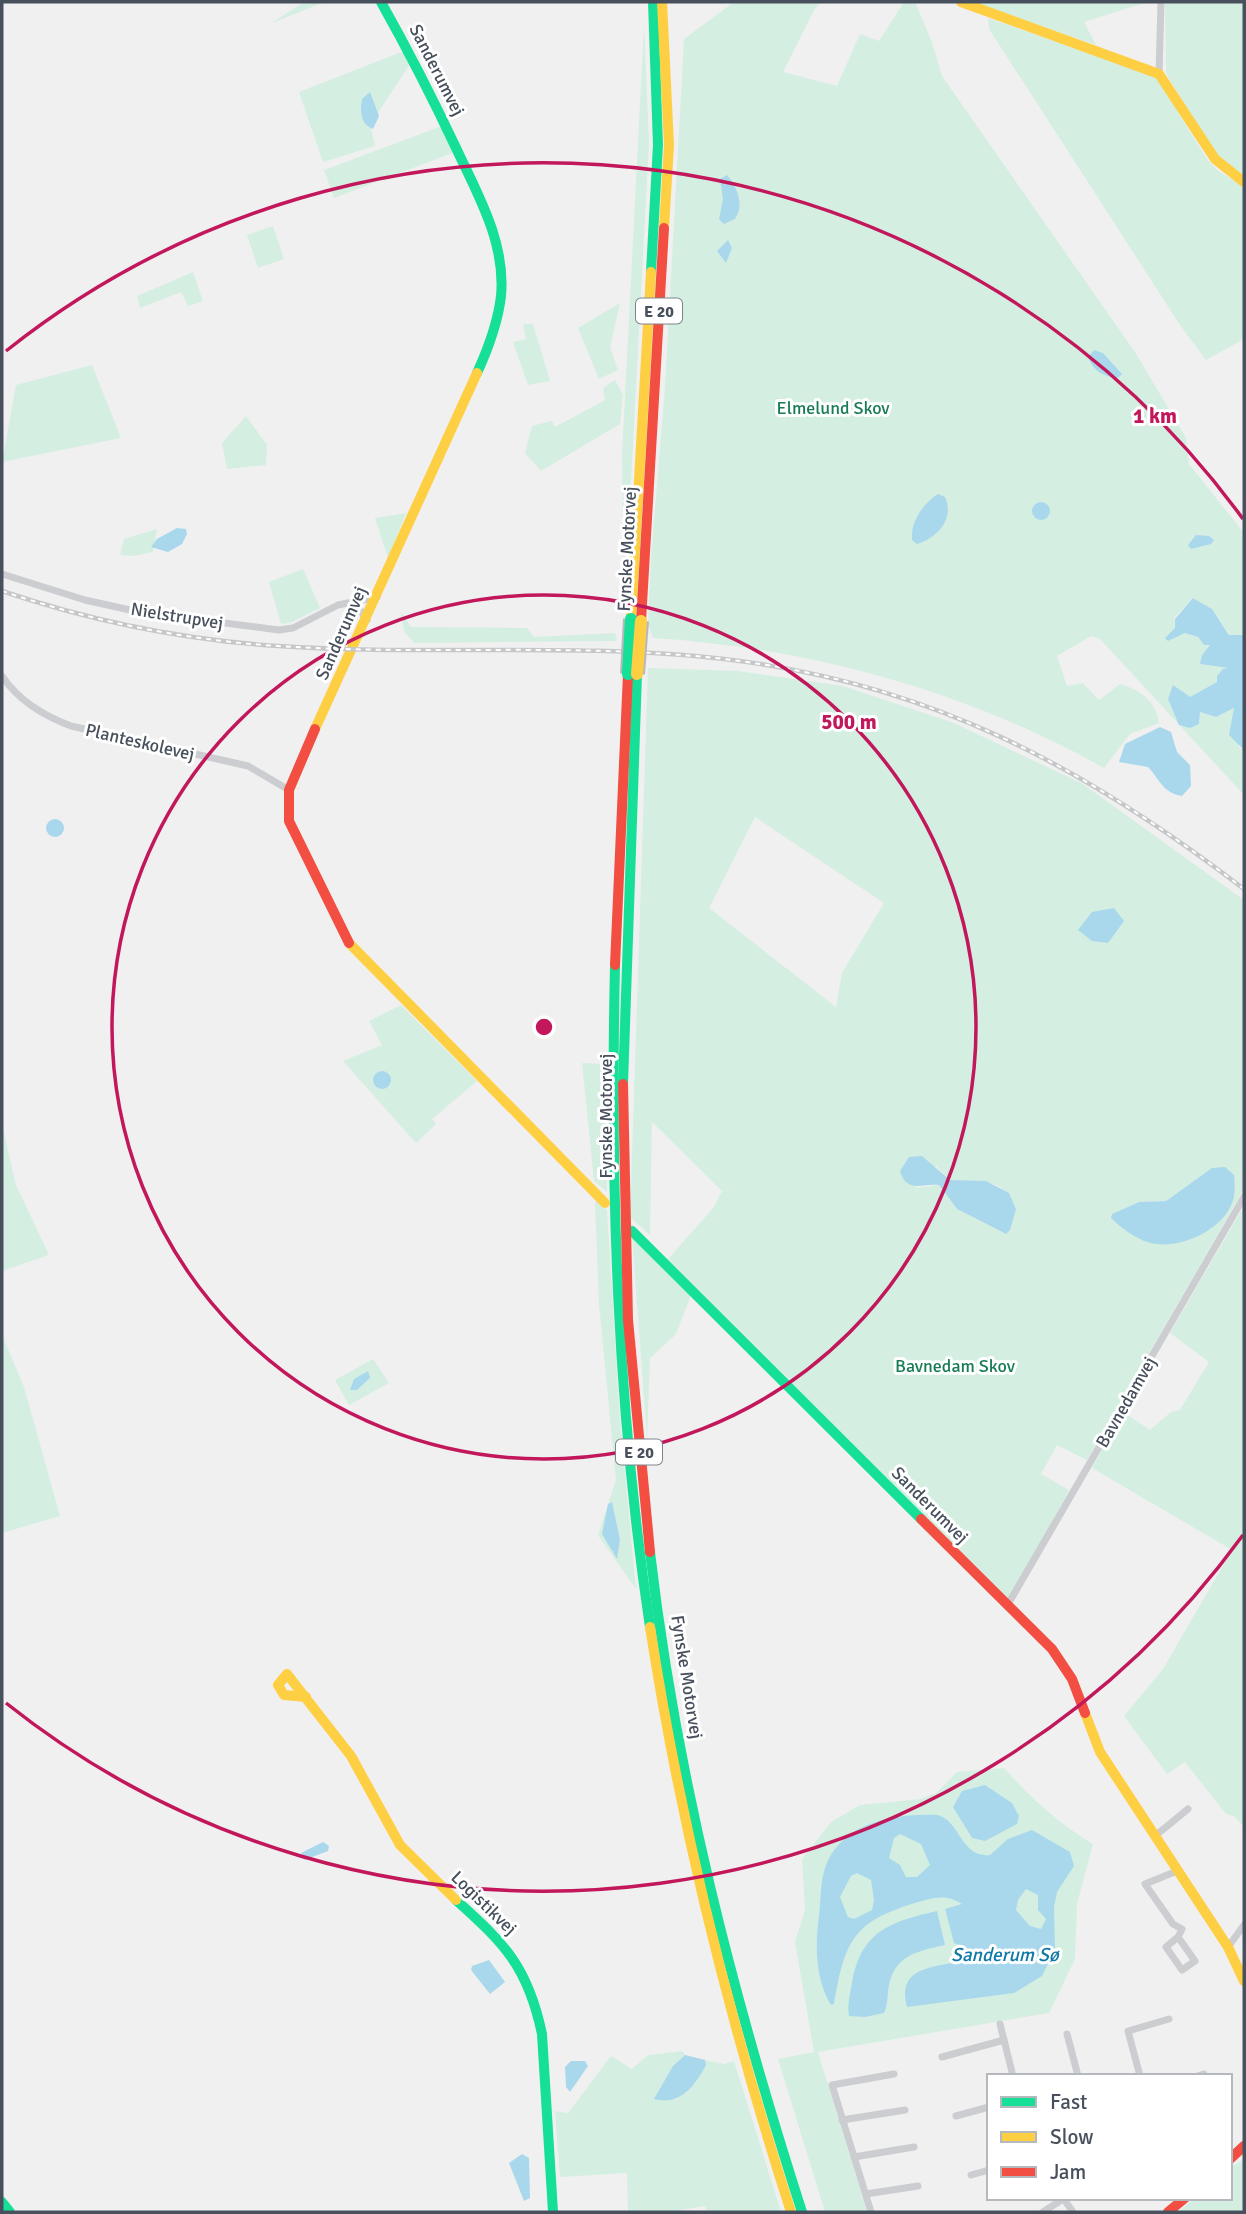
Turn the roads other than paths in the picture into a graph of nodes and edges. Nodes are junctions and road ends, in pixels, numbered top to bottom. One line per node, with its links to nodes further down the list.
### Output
1 (381, 2): 9 (main road, Sanderumvej)
2 (653, 2): 12 (main road, Fynske Motorvej / E 20)
3 (662, 2): 12 (main road, Fynske Motorvej / E 20)
4 (961, 2): 6 (main road)
5 (1161, 2): 6 (street)
6 (1160, 74): 7 (main road)
7 (1244, 182)
8 (2, 574): 10 (street, Nielstrupvej)
9 (377, 597): 10 (street, Nielstrupvej); 11 (main road, Sanderumvej)
10 (350, 603): 11 (street)
11 (367, 620): 15 (main road, Sanderumvej)
12 (636, 620): 13 (main road, Fynske Motorvej / E 20, bridge)
13 (632, 674): 52 (main road, Fynske Motorvej / E 20); 53 (main road, Fynske Motorvej / E 20)
14 (2, 676): 15 (street, Planteskolevej)
15 (289, 790): 17 (main road, Sanderumvej)
16 (1244, 1197): 19 (street, Bavnedamvej)
17 (605, 1203)
18 (632, 1231): 19 (main road, Sanderumvej)
19 (1006, 1607): 22 (main road, Sanderumvej)
20 (306, 1697): 51 (main road, Logistikvej)
21 (1188, 1809): 22 (street)
22 (1155, 1836): 23 (main road, Sanderumvej)
23 (1177, 1871): 25 (street); 26 (main road, Sanderumvej)
24 (1244, 1925): 26 (street)
25 (1178, 1937): 25 (street)
26 (1228, 1947): 27 (main road, Sanderumvej)
27 (1244, 1981)
28 (1169, 2019): 36 (street)
29 (1000, 2024): 31 (street)
30 (1067, 2034): 35 (street)
31 (1004, 2040): 32 (street); 34 (street)
32 (942, 2057)
33 (894, 2074): 40 (street)
34 (1012, 2074)
35 (1077, 2074)
36 (1139, 2074)
37 (987, 2108): 39 (street)
38 (905, 2110): 40 (street)
39 (956, 2116)
40 (842, 2120): 42 (street)
41 (914, 2147): 42 (street)
42 (854, 2157): 46 (street)
43 (987, 2171): 44 (street)
44 (971, 2175)
45 (918, 2186): 46 (street)
46 (866, 2194): 54 (street)
47 (1060, 2200): 55 (street)
48 (1183, 2200): 56 (main road)
49 (2, 2202): 50 (main road)
50 (10, 2212)
51 (553, 2212)
52 (791, 2212)
53 (802, 2212)
54 (871, 2212)
55 (1043, 2212)
56 (1168, 2212)

